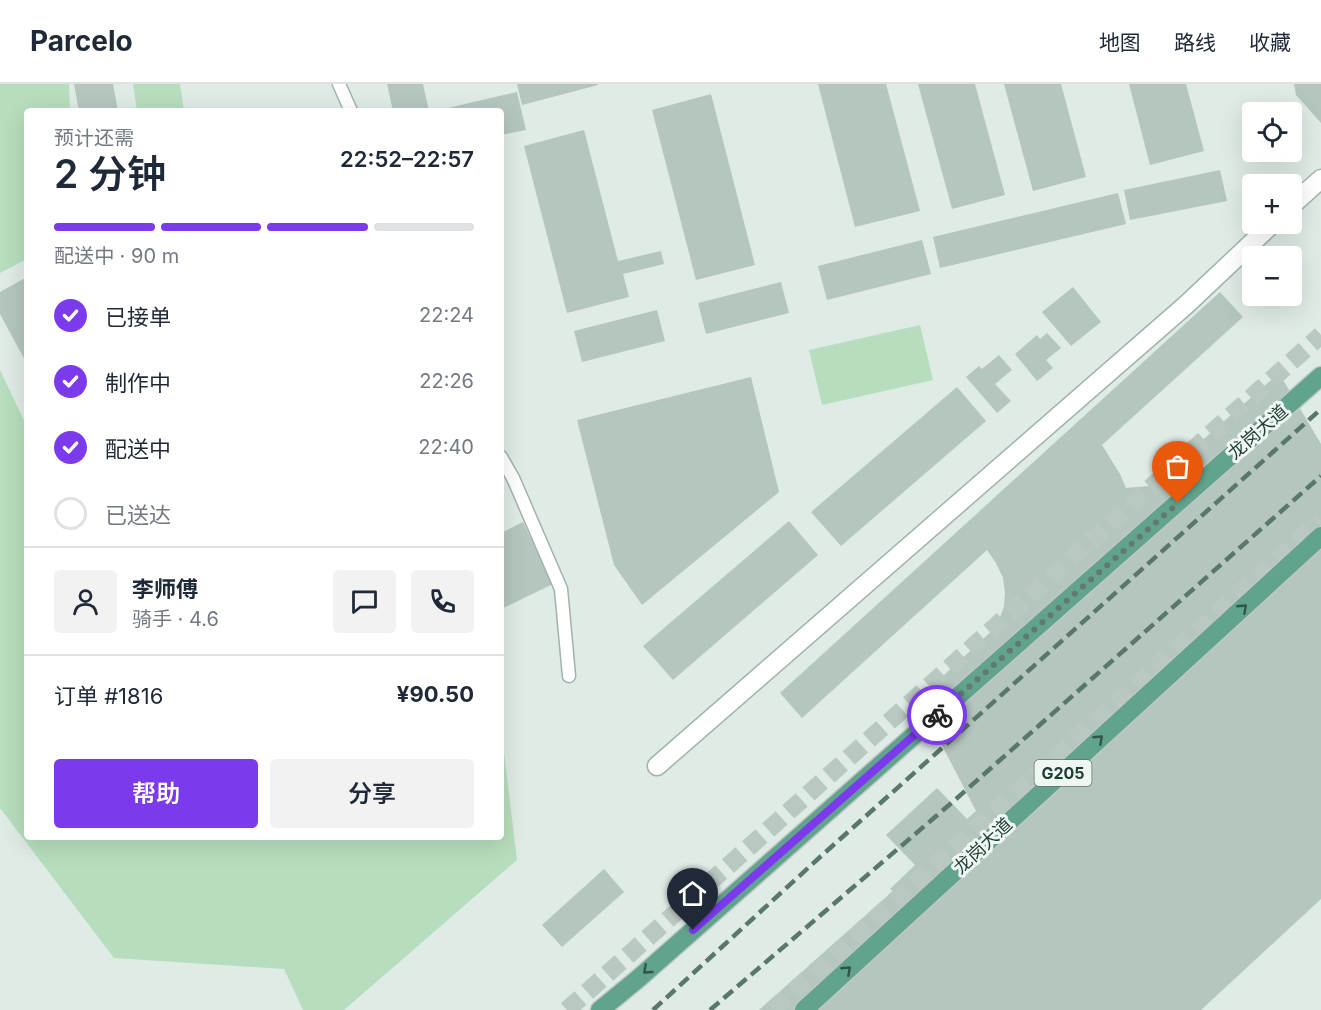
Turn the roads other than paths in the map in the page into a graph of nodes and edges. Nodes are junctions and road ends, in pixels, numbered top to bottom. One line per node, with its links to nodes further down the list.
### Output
1 (339, 84): 2 (lane)
2 (350, 108)
3 (1321, 178): 4 (street)
4 (1302, 196)
5 (1261, 234): 10 (street)
6 (1321, 376): 11 (main road, 龙岗大道, one-way to 11)
7 (504, 462): 9 (lane)
8 (1321, 536): 12 (main road, 龙岗大道 / G205, one-way to 8)
9 (569, 676)
10 (657, 766)
11 (600, 1010)
12 (804, 1010)

